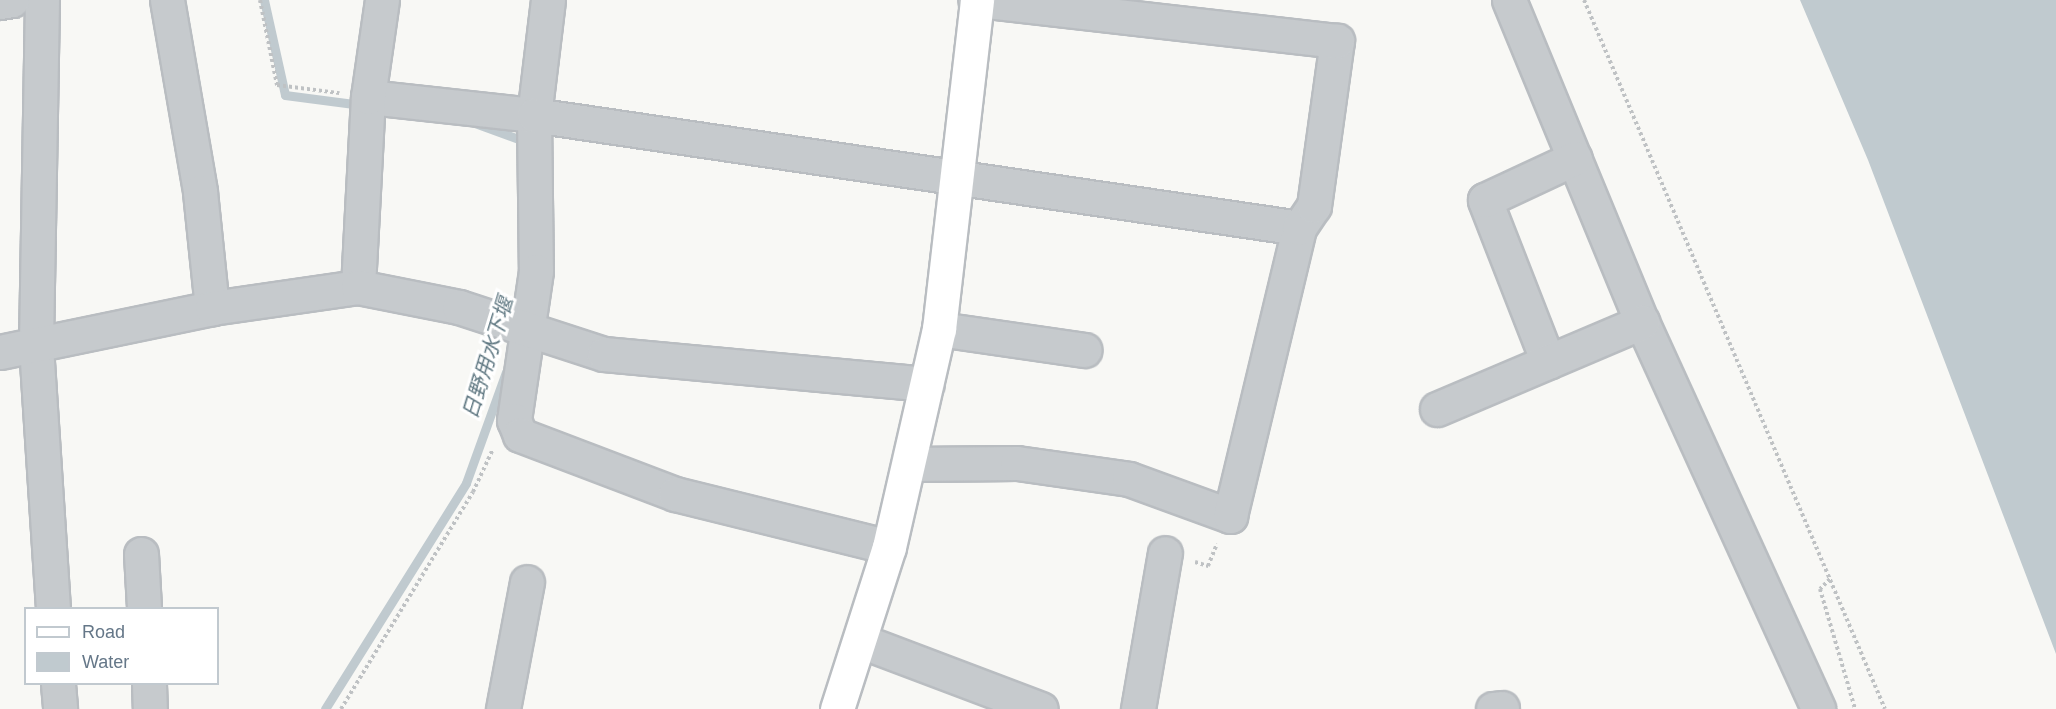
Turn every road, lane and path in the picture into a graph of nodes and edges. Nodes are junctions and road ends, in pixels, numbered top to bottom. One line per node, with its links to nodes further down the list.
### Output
1 (12, 0): 10 (street)
2 (42, 0): 21 (street)
3 (167, 0): 17 (street)
4 (260, 0): 11 (path)
5 (382, 0): 11 (street)
6 (548, 0): 12 (street)
7 (977, 0): 14 (main road); 15 (street)
8 (1509, 0): 13 (street)
9 (1584, 0): 33 (path)
10 (0, 2)
11 (368, 97): 12 (street); 16 (street)
12 (534, 115): 14 (street); 19 (street)
13 (1575, 158): 18 (street); 24 (street)
14 (959, 175): 15 (street); 20 (main road)
15 (1299, 228): 29 (street)
16 (358, 287): 17 (street); 19 (street)
17 (212, 308): 21 (street)
18 (1642, 322): 24 (street); 47 (street)
19 (526, 328): 25 (street); 27 (street)
20 (939, 329): 22 (street); 25 (main road)
21 (36, 346): 23 (street); 35 (street)
22 (1084, 350)
23 (0, 352)
24 (1548, 362): 26 (street)
25 (927, 384): 28 (main road)
26 (1437, 408)
27 (514, 420): 30 (street); 43 (path)
28 (909, 464): 29 (street); 30 (main road)
29 (1230, 516): 31 (path)
30 (889, 547): 37 (main road)
31 (1166, 553): 46 (street)
32 (141, 554): 36 (street)
33 (1830, 579): 48 (path); 49 (path)
34 (527, 582): 44 (street)
35 (53, 607)
36 (144, 607)
37 (861, 641): 40 (street); 45 (main road)
38 (58, 685): 41 (street)
39 (149, 685): 42 (street)
40 (1032, 708)
41 (60, 709)
42 (150, 709)
43 (341, 709)
44 (503, 709)
45 (837, 709)
46 (1138, 709)
47 (1818, 709)
48 (1855, 709)
49 (1885, 709)

